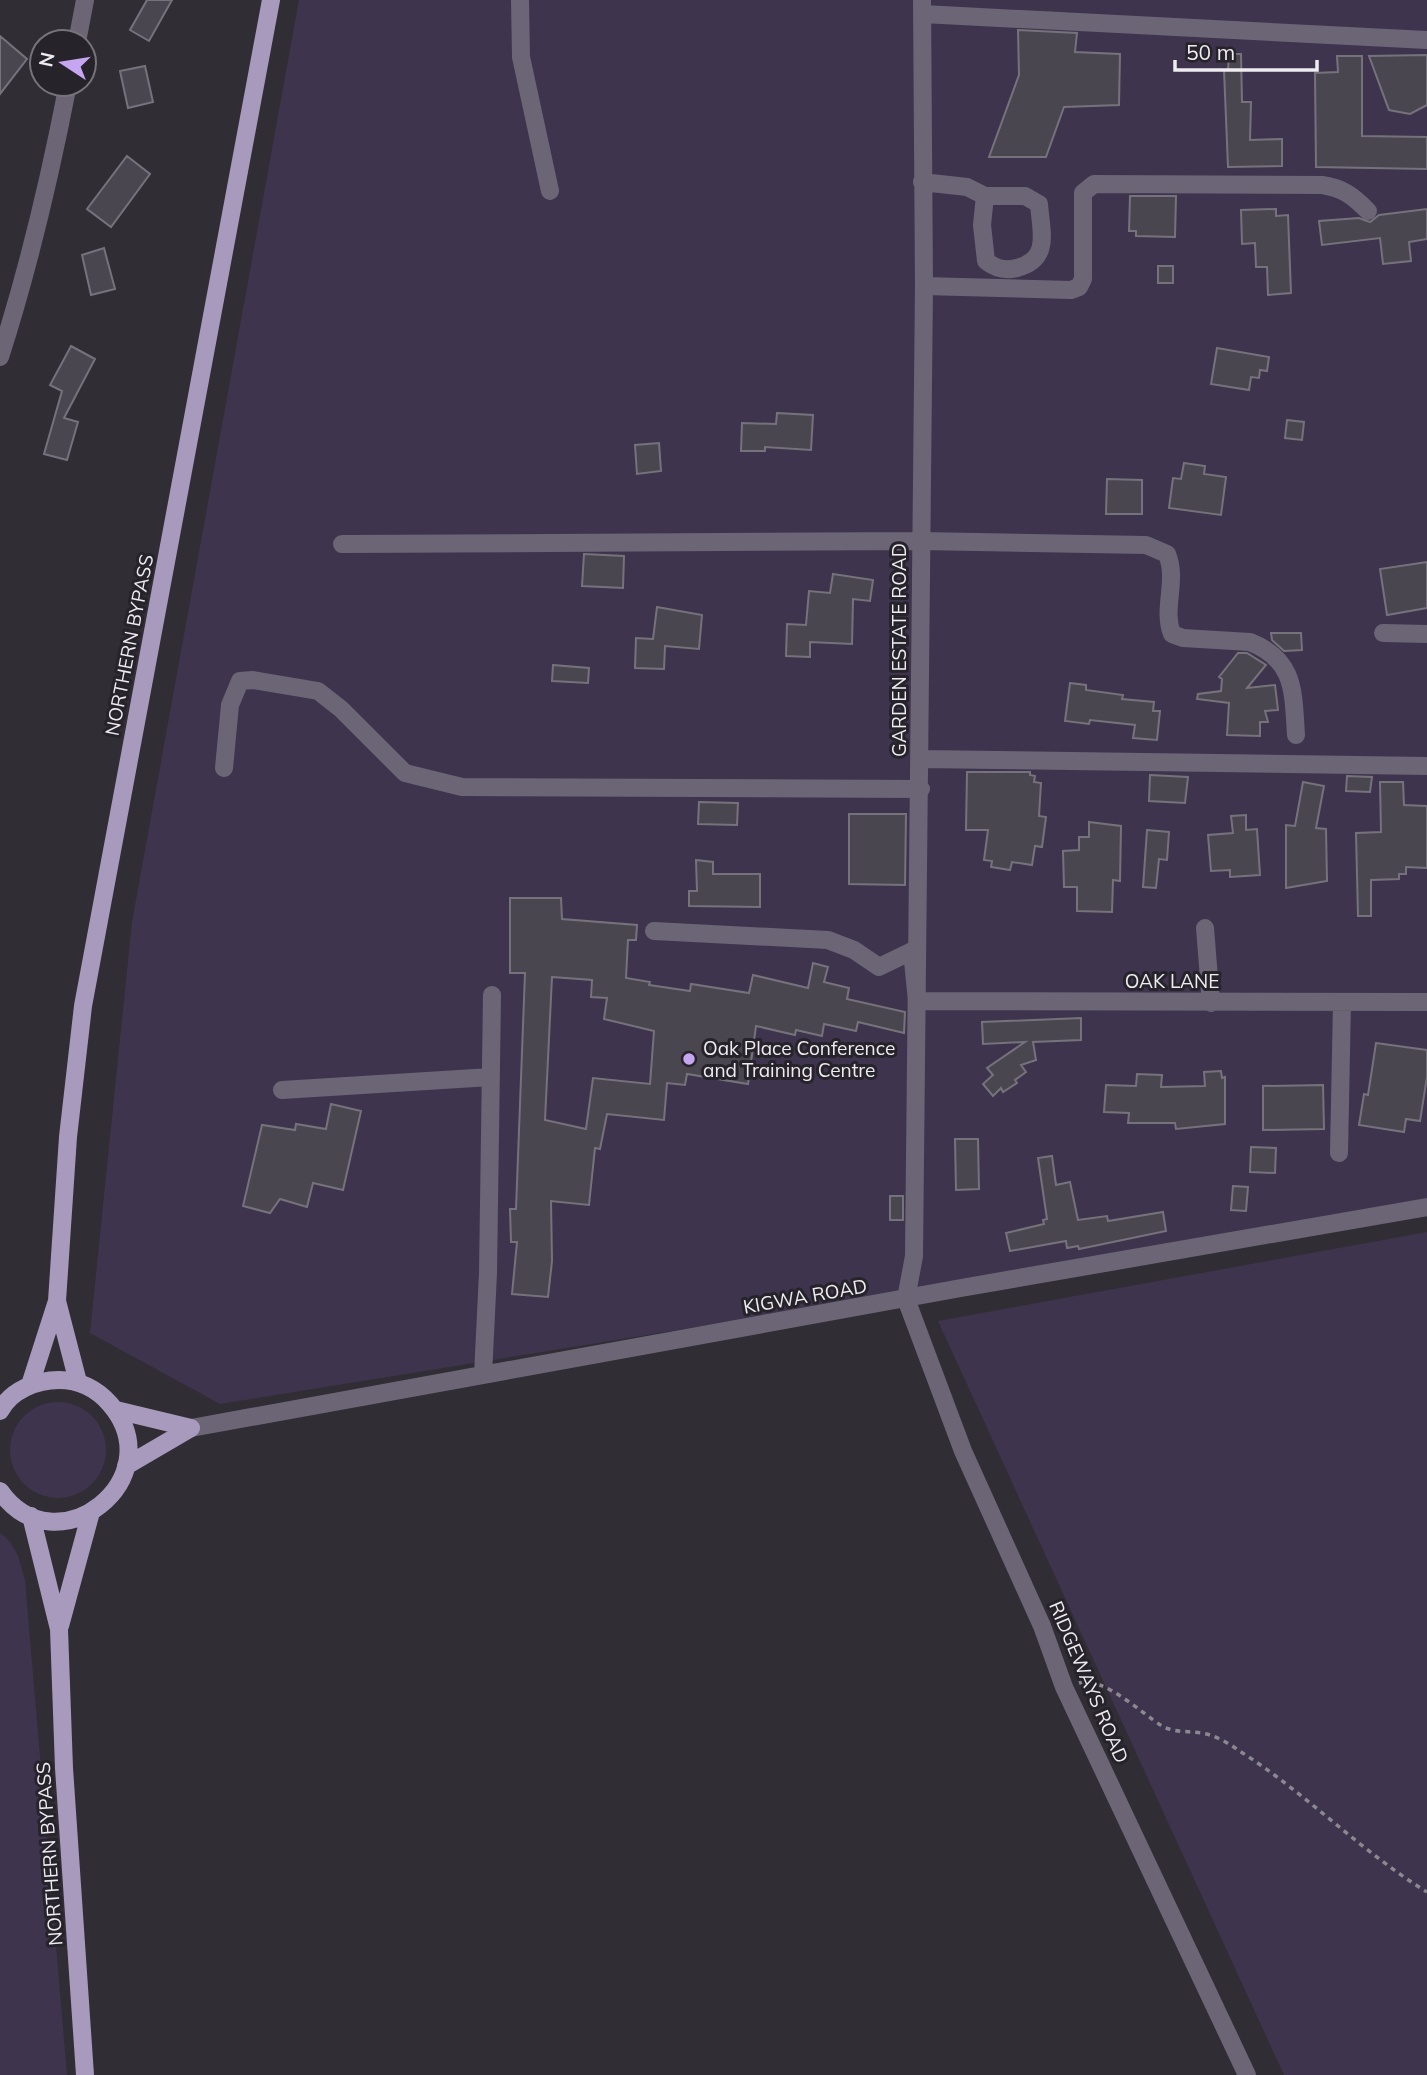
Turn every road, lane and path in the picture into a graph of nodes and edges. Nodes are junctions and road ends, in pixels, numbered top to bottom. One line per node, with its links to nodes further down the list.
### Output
1 (85, 0): 5 (street)
2 (271, 0): 35 (main road, NORTHERN BYPASS)
3 (520, 0): 9 (street)
4 (923, 7): 6 (street); 8 (street, GARDEN ESTATE ROAD)
5 (80, 28)
6 (1427, 40)
7 (65, 98): 13 (street)
8 (922, 182): 10 (street); 12 (street, GARDEN ESTATE ROAD)
9 (550, 191)
10 (985, 196): 10 (street)
11 (1368, 211): 12 (street)
12 (924, 286): 14 (street, GARDEN ESTATE ROAD)
13 (0, 357)
14 (920, 541): 15 (street); 18 (street); 19 (street, GARDEN ESTATE ROAD)
15 (342, 544)
16 (1383, 633): 17 (street)
17 (1427, 634)
18 (1296, 734)
19 (920, 759): 20 (street); 22 (street, GARDEN ESTATE ROAD)
20 (1427, 766)
21 (224, 768): 22 (street)
22 (921, 789): 26 (street, GARDEN ESTATE ROAD)
23 (1205, 928): 29 (street)
24 (654, 931): 26 (street)
25 (492, 995): 30 (street)
26 (917, 1002): 29 (street, OAK LANE); 34 (street, GARDEN ESTATE ROAD)
27 (1342, 1002): 28 (street, OAK LANE); 29 (street, OAK LANE); 32 (street)
28 (1427, 1002)
29 (1211, 1003)
30 (491, 1077): 31 (street); 36 (street)
31 (282, 1090)
32 (1339, 1153)
33 (1427, 1207): 34 (street, KIGWA ROAD)
34 (905, 1299): 36 (street, KIGWA ROAD); 48 (street, RIDGEWAYS ROAD)
35 (57, 1301): 37 (main road); 38 (main road)
36 (483, 1375): 41 (street, KIGWA ROAD)
37 (78, 1382): 38 (main road); 40 (main road)
38 (30, 1385): 39 (main road)
39 (0, 1410)
40 (116, 1410): 41 (main road); 42 (main road)
41 (191, 1428): 42 (main road)
42 (126, 1466): 45 (main road)
43 (0, 1491): 46 (main road)
44 (0, 1500): 46 (street)
45 (91, 1513): 46 (main road); 47 (main road)
46 (27, 1514): 47 (main road)
47 (59, 1629): 50 (main road, NORTHERN BYPASS)
48 (1064, 1687): 49 (path); 51 (street, RIDGEWAYS ROAD)
49 (1427, 1892)
50 (85, 2075)
51 (1247, 2075)

